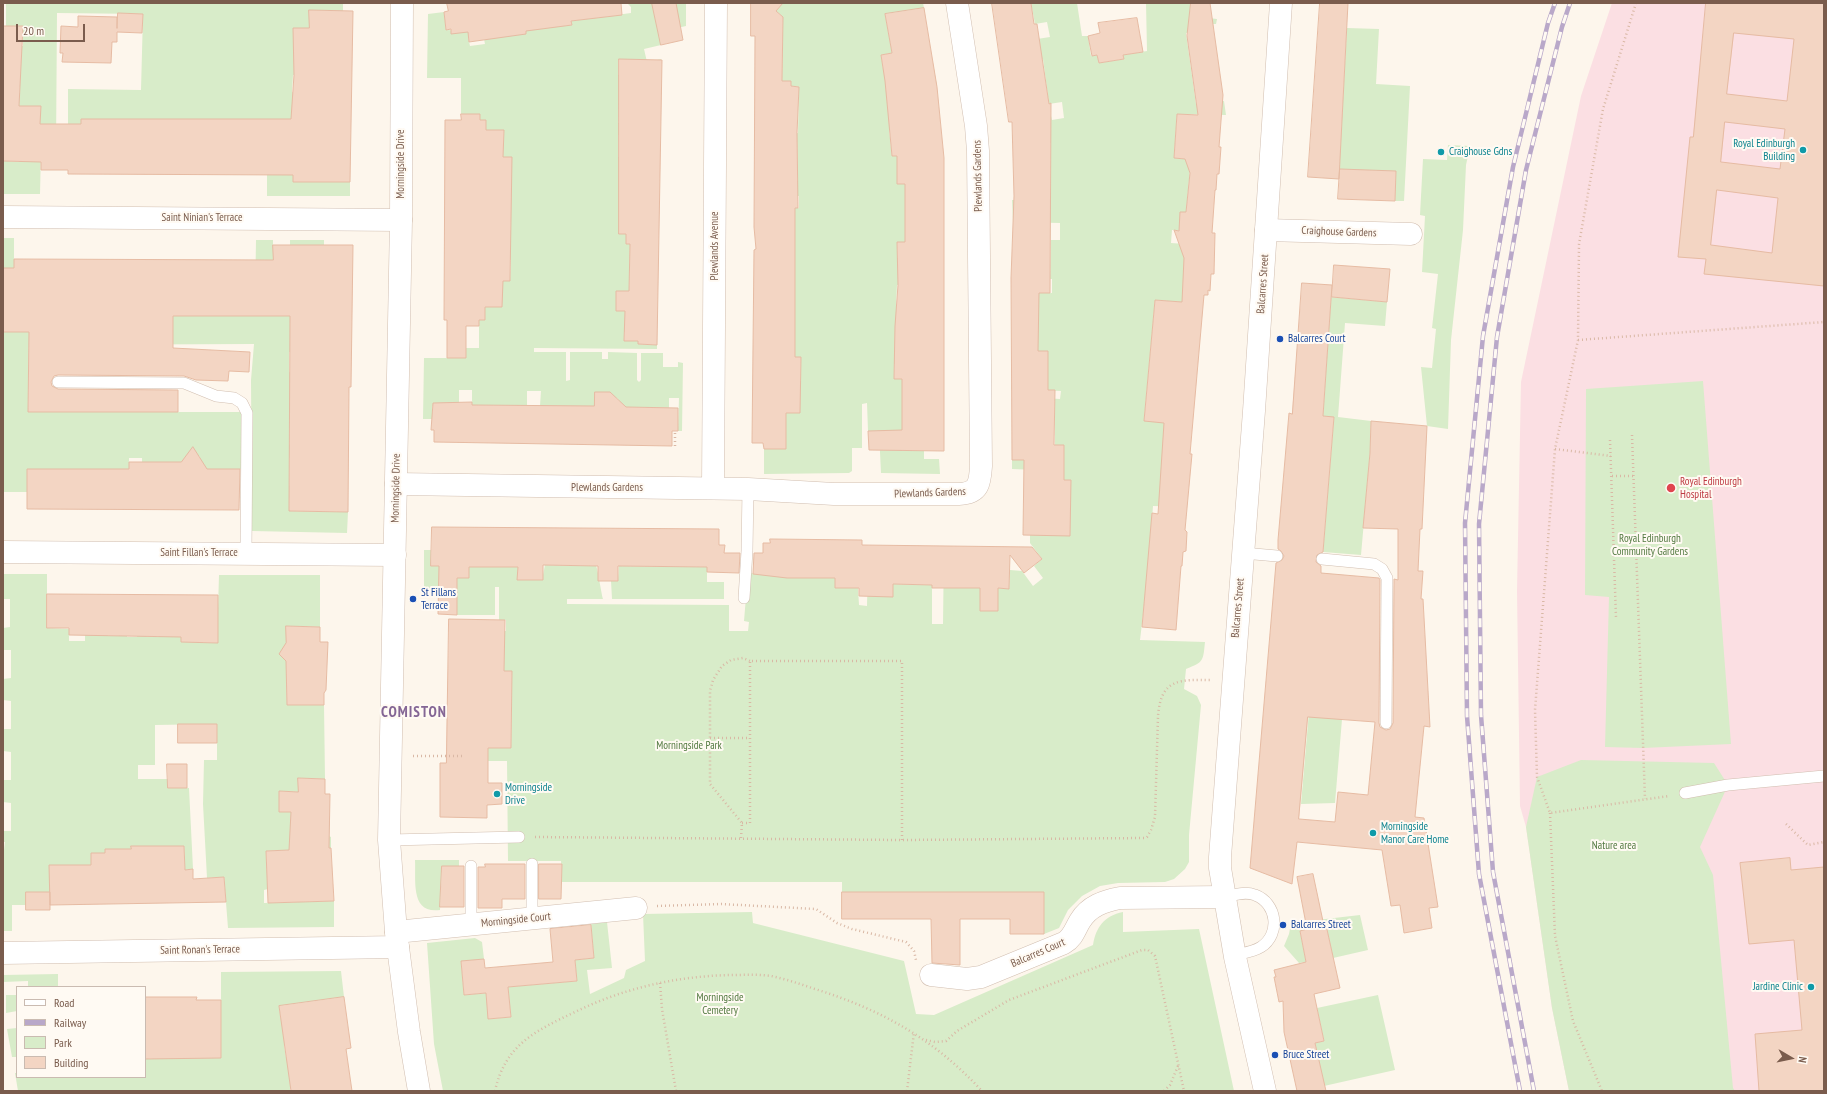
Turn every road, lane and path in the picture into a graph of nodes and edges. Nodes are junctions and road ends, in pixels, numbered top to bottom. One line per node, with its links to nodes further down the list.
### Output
1 (402, 3): 7 (street, Morningside Drive)
2 (716, 3): 22 (street, Plewlands Avenue)
3 (957, 3): 23 (street, Plewlands Gardens)
4 (1281, 3): 8 (street, Balcarres Street)
5 (1636, 3): 11 (path)
6 (3, 217): 7 (street, Saint Ninian's Terrace)
7 (401, 220): 21 (street, Morningside Drive)
8 (1266, 230): 9 (street, Craighouse Gardens); 25 (street, Balcarres Street)
9 (1411, 234)
10 (1824, 322): 11 (path)
11 (1578, 340): 17 (path)
12 (58, 382): 26 (lane)
13 (675, 431): 16 (path)
14 (1632, 435): 20 (path)
15 (1610, 440): 18 (path)
16 (675, 446)
17 (1555, 449): 18 (path); 42 (path)
18 (1611, 456): 19 (path)
19 (1612, 476): 20 (path); 31 (path)
20 (1634, 476): 41 (path)
21 (396, 484): 22 (street, Plewlands Gardens); 27 (street, Morningside Drive)
22 (713, 488): 23 (street, Plewlands Gardens)
23 (748, 489): 30 (lane)
24 (3, 552): 26 (street, Saint Fillan's Terrace)
25 (1243, 553): 28 (lane); 33 (street, Balcarres Street)
26 (246, 554): 27 (street, Saint Fillan's Terrace)
27 (395, 555): 37 (street, Morningside Drive)
28 (1277, 556)
29 (1322, 560): 34 (lane)
30 (744, 598)
31 (1616, 618)
32 (750, 661): 35 (path); 36 (path); 48 (path)
33 (1232, 680): 48 (path); 52 (street, Balcarres Street)
34 (1386, 723)
35 (710, 738): 36 (path); 43 (path)
36 (750, 738): 43 (path)
37 (390, 756): 38 (path); 47 (street, Morningside Drive)
38 (464, 756)
39 (1824, 776): 40 (lane)
40 (1685, 793): 41 (path)
41 (1645, 799): 42 (path)
42 (1550, 813): 72 (path)
43 (742, 823): 46 (path)
44 (1786, 824): 49 (path)
45 (519, 837): 46 (path); 47 (lane)
46 (742, 838): 48 (path)
47 (389, 840): 56 (street, Morningside Drive)
48 (902, 840)
49 (1824, 842)
50 (532, 864): 54 (lane)
51 (471, 866): 55 (lane)
52 (1224, 897): 58 (street, Balcarres Street); 58 (lane); 59 (street, Balcarres Court)
53 (636, 908): 54 (street, Morningside Court); 59 (path)
54 (532, 918): 55 (street, Morningside Court)
55 (471, 925): 56 (street, Morningside Court)
56 (397, 939): 57 (street, Saint Ronan's Terrace); 64 (street, Morningside Drive)
57 (3, 953)
58 (1234, 955): 71 (street, Balcarres Street)
59 (931, 975)
60 (660, 983): 61 (path); 65 (path); 66 (path)
61 (914, 1032): 62 (path); 67 (path)
62 (926, 1040): 63 (path); 68 (path)
63 (1179, 1065): 69 (path); 70 (path)
64 (419, 1091)
65 (496, 1091)
66 (676, 1091)
67 (907, 1091)
68 (982, 1091)
69 (1164, 1091)
70 (1184, 1091)
71 (1265, 1091)
72 (1602, 1091)

